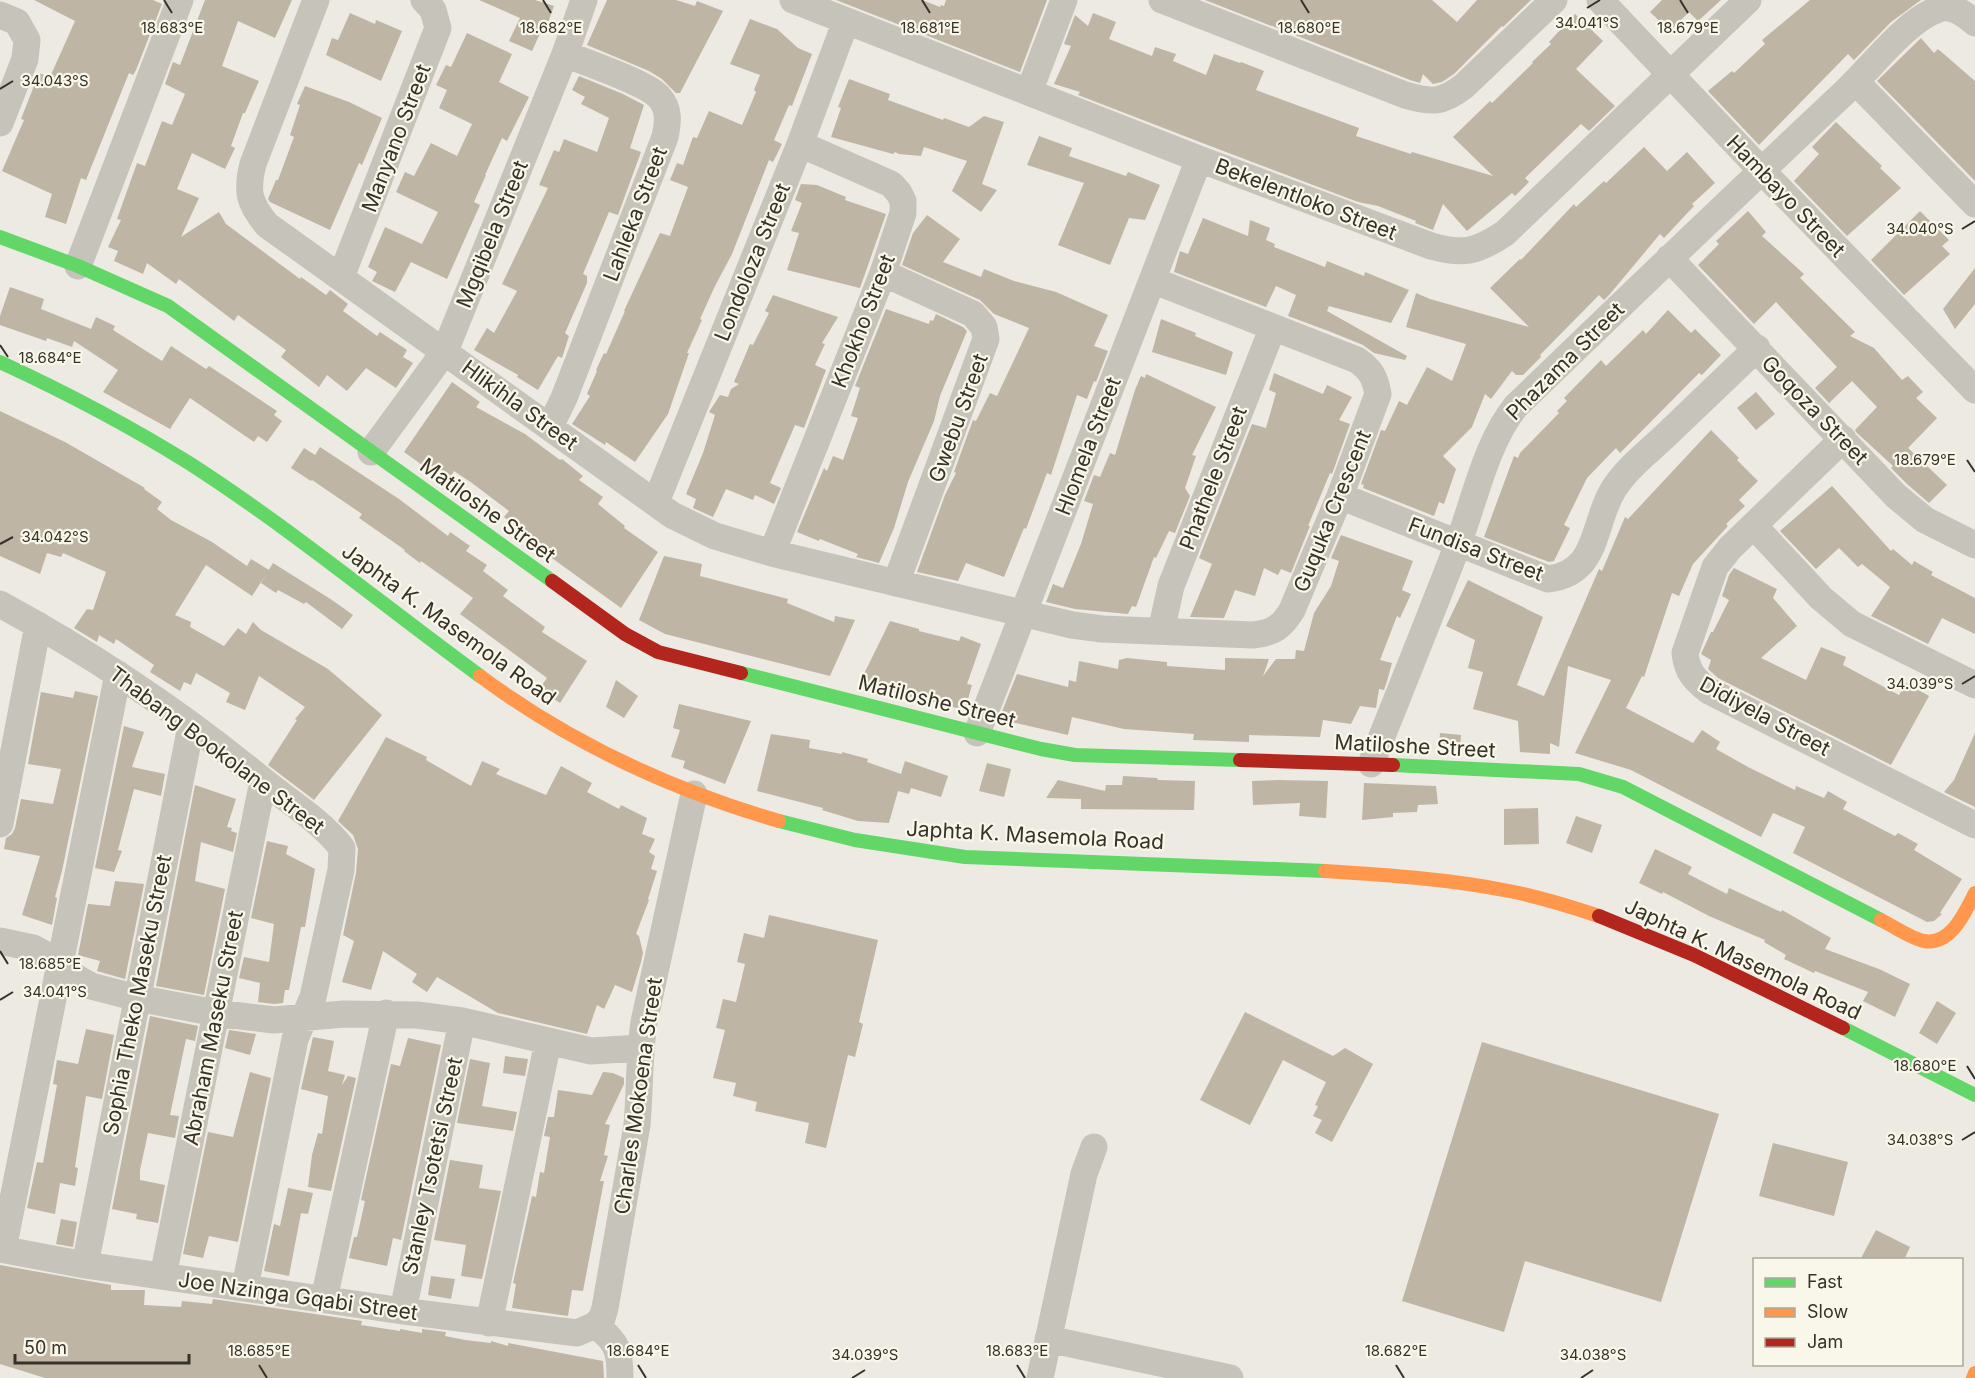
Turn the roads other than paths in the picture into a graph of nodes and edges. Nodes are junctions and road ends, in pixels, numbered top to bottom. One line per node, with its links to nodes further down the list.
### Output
1 (180, 0): 25 (street)
2 (316, 0): 27 (street, Hlikihla Street)
3 (424, 0): 27 (street, Manyano Street)
4 (584, 0): 14 (street, Mgqibela Street)
5 (793, 0): 12 (street, Bekelentloko Street)
6 (1064, 0): 17 (street)
7 (1162, 0): 8 (street)
8 (1554, 0)
9 (1600, 0): 15 (street, Hambayo Street)
10 (1748, 0): 15 (street, Bekelentloko Street)
11 (0, 15): 18 (street)
12 (846, 21): 17 (street, Bekelentloko Street); 19 (street, Londoloza Street)
13 (1975, 23): 16 (street, Phazama Street)
14 (565, 54): 31 (street, Mgqibela Street); 34 (street, Lahleka Street)
15 (1670, 75): 20 (street, Bekelentloko Street); 21 (street, Hambayo Street)
16 (1856, 82): 21 (street, Phazama Street); 22 (street)
17 (1029, 92): 20 (street, Bekelentloko Street)
18 (0, 123)
19 (800, 144): 26 (street, Khokho Street); 38 (street, Londoloza Street)
20 (1199, 159): 28 (street, Hlomela Street)
21 (1761, 170): 24 (street, Phazama Street); 33 (street, Hambayo Street)
22 (1975, 204)
23 (0, 237): 25 (street, Matiloshe Street)
24 (1669, 258): 30 (street, Goqoza Street); 40 (street, Phazama Street)
25 (78, 266): 36 (street, Matiloshe Street)
26 (883, 273): 42 (street, Khokho Street); 43 (street, Gwebu Street)
27 (341, 277): 31 (street, Hlikihla Street)
28 (1152, 280): 29 (street, Guquka Crescent); 45 (street, Hlomela Street)
29 (1273, 327): 37 (street, Guquka Crescent); 47 (street, Phathele Street)
30 (1756, 348): 35 (street, Goqoza Street); 40 (street, Fundisa Street)
31 (445, 351): 34 (street, Hlikihla Street); 36 (street, Mgqibela Street)
32 (0, 362): 54 (street, Japhta K. Masemola Road)
33 (1975, 390)
34 (550, 427): 38 (street, Hlikihla Street)
35 (1843, 439): 39 (street, Didiyela Street); 41 (street, Goqoza Street)
36 (370, 452): 51 (street, Matiloshe Street)
37 (1340, 496): 40 (street, Fundisa Street); 47 (street, Guquka Crescent)
38 (657, 502): 42 (street, Hlikihla Street)
39 (1754, 526): 49 (street); 56 (street, Didiyela Street)
40 (1458, 543): 52 (street, Phazama Street)
41 (1975, 545)
42 (772, 553): 43 (street, Hlikihla Street)
43 (896, 583): 45 (street, Hlikihla Street)
44 (0, 604): 46 (street, Thabang Bookolane Street)
45 (1023, 612): 47 (street, Guquka Crescent); 51 (street, Hlomela Street)
46 (38, 625): 48 (street, Thabang Bookolane Street); 55 (street)
47 (1161, 631)
48 (118, 674): 50 (street, Thabang Bookolane Street); 59 (street)
49 (1975, 685)
50 (191, 726): 53 (street, Thabang Bookolane Street); 60 (street, Sophia Theko Maseku Street)
51 (977, 733): 52 (street, Matiloshe Street)
52 (1371, 764): 57 (street, Matiloshe Street)
53 (263, 781): 61 (street, Abraham Maseku Street); 63 (street, Thabang Bookolane Street)
54 (694, 794): 66 (street, Charles Mokoena Street); 67 (street, Japhta K. Masemola Road)
55 (0, 824)
56 (1975, 825)
57 (1975, 893)
58 (0, 941): 59 (street)
59 (58, 965): 60 (street); 69 (street)
60 (137, 998): 61 (street); 70 (street, Sophia Theko Maseku Street)
61 (216, 1013): 63 (street); 71 (street, Abraham Maseku Street)
62 (386, 1013): 63 (street); 64 (street); 73 (street)
63 (305, 1018): 72 (street)
64 (462, 1021): 65 (street); 74 (street, Stanley Tsotetsi Street)
65 (548, 1042): 66 (street); 75 (street)
66 (640, 1048): 76 (street, Charles Mokoena Street)
67 (1975, 1095)
68 (1094, 1147): 77 (street)
69 (1, 1249): 70 (street, Joe Nzinga Gqabi Street)
70 (84, 1265): 71 (street, Joe Nzinga Gqabi Street)
71 (163, 1276): 72 (street, Joe Nzinga Gqabi Street)
72 (245, 1287): 73 (street, Joe Nzinga Gqabi Street)
73 (324, 1299): 74 (street, Joe Nzinga Gqabi Street)
74 (402, 1311): 75 (street, Joe Nzinga Gqabi Street)
75 (489, 1323): 76 (street, Joe Nzinga Gqabi Street)
76 (595, 1325): 79 (street)
77 (1048, 1340): 80 (street); 81 (street)
78 (1975, 1373): 82 (street)
79 (620, 1378)
80 (1040, 1378)
81 (1230, 1378)
82 (1973, 1378)

